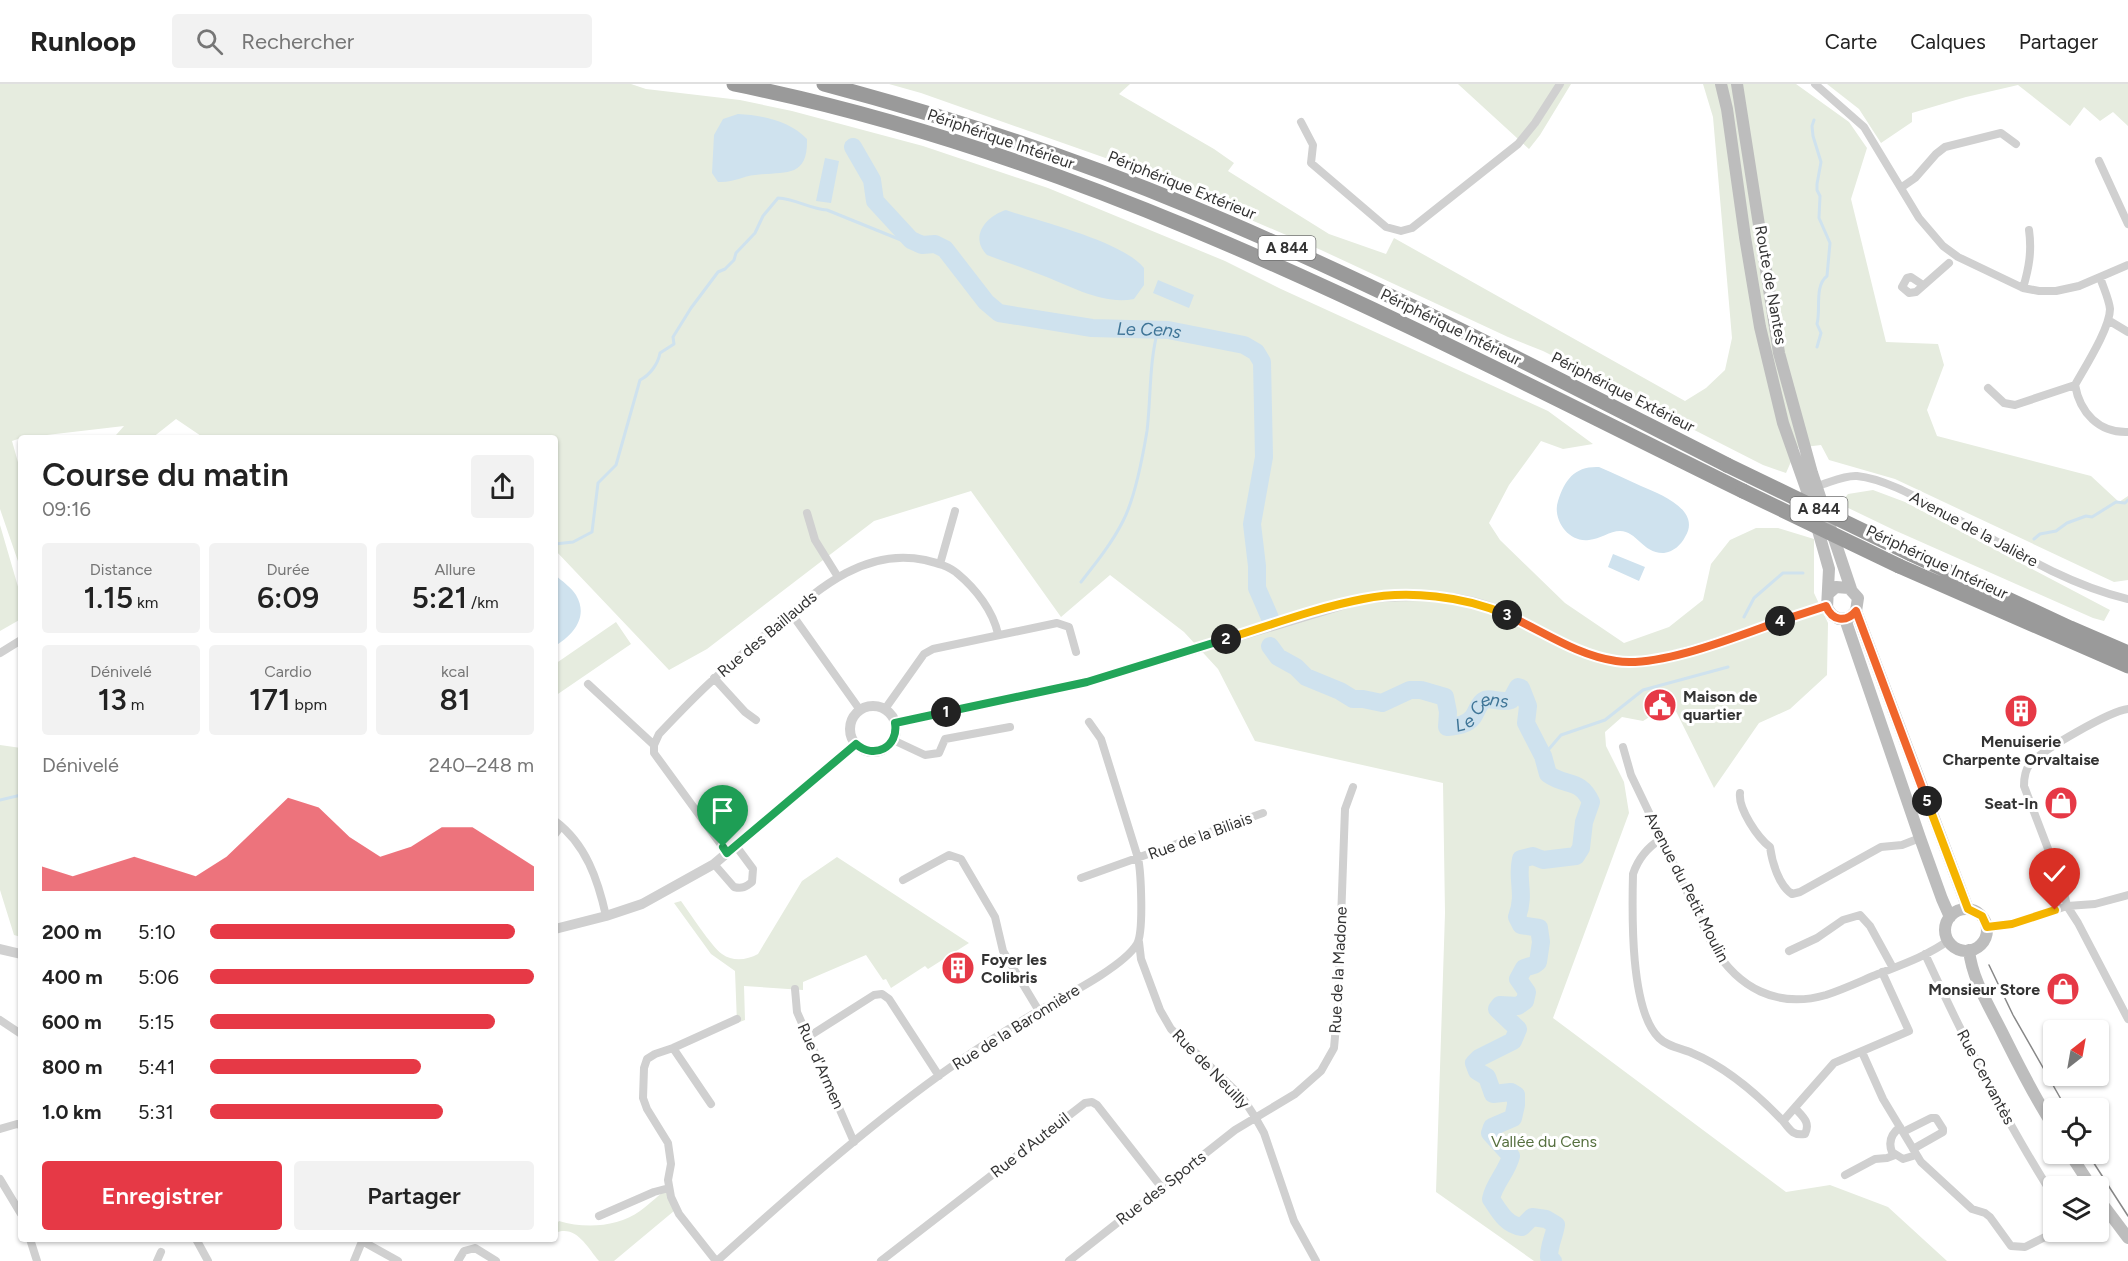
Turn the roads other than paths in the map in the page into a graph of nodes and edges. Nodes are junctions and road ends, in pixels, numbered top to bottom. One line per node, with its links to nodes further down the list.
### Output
1 (734, 84): 39 (highway, Périphérique Intérieur / A 844, bridge)
2 (824, 84): 38 (highway, Périphérique Extérieur / A 844, bridge)
3 (1560, 84): 7 (street)
4 (1721, 84): 23 (main road, Route de Nantes)
5 (1737, 84): 23 (main road, Route de Nantes)
6 (1815, 84): 10 (street)
7 (1301, 122)
8 (2016, 144): 10 (street)
9 (2099, 161): 11 (street)
10 (1902, 187): 17 (street)
11 (2128, 224)
12 (2029, 230): 17 (street)
13 (1949, 263): 16 (street)
14 (2128, 265): 15 (street)
15 (2100, 277): 17 (street); 18 (street)
16 (1923, 285)
17 (2023, 288)
18 (2108, 320): 19 (street); 20 (street)
19 (2128, 332)
20 (2075, 385): 21 (street); 22 (street)
21 (1988, 388)
22 (2128, 432)
23 (1811, 487): 28 (main road, Route de Nantes); 29 (street, Avenue de la Jalière); 30 (main road, Route de Nantes)
24 (955, 511): 26 (street)
25 (807, 513): 27 (street)
26 (940, 564): 27 (street, Rue des Baillauds); 34 (street, Rue des Baillauds)
27 (838, 577): 32 (street, Rue des Baillauds)
28 (1851, 589): 30 (main road); 31 (main road)
29 (2128, 599)
30 (1827, 600): 33 (main road); 47 (street)
31 (1856, 611): 33 (main road); 66 (main road)
32 (791, 613): 40 (street, Rue des Baillauds); 44 (street)
33 (1845, 619): 57 (main road)
34 (999, 634): 36 (street); 42 (street)
35 (18, 642): 37 (street)
36 (1076, 652)
37 (0, 653)
38 (2128, 653)
39 (2128, 666)
40 (714, 678): 45 (street); 51 (street, Rue des Baillauds)
41 (588, 684): 51 (street)
42 (885, 709): 44 (street); 47 (street)
43 (2128, 709): 65 (street)
44 (860, 710): 50 (street)
45 (756, 720)
46 (1089, 722): 60 (street)
47 (895, 723): 49 (street)
48 (1010, 727): 49 (street)
49 (893, 740): 50 (street)
50 (856, 744): 59 (street)
51 (654, 745): 59 (street)
52 (1623, 747): 58 (street, Avenue du Petit Moulin)
53 (1353, 787): 93 (street, Rue de la Madone)
54 (1740, 793): 57 (street)
55 (1263, 813): 60 (street, Rue de la Biliais)
56 (558, 824): 67 (street)
57 (1920, 838): 68 (main road)
58 (1661, 839): 79 (street, Avenue du Petit Moulin); 94 (street)
59 (731, 850): 61 (street); 61 (street)
60 (1138, 858): 62 (street, Rue de la Biliais); 72 (street)
61 (714, 864): 67 (street)
62 (1081, 878)
63 (903, 880): 81 (street)
64 (2128, 895): 65 (street)
65 (2067, 906): 69 (street); 83 (street)
66 (1968, 909): 68 (main road); 69 (main road)
67 (606, 916): 70 (street)
68 (1950, 917): 71 (main road)
69 (1987, 927): 74 (main road)
70 (558, 928)
71 (1949, 940): 74 (main road); 77 (street, Avenue du Petit Moulin)
72 (1139, 942): 81 (street, Rue de la Baronnière); 93 (street, Rue de Neuilly)
73 (0, 949): 76 (street)
74 (1969, 950): 92 (main road)
75 (1789, 951): 78 (street)
76 (18, 953)
77 (1925, 954): 78 (street, Avenue du Petit Moulin); 103 (street, Rue Cervantès)
78 (1893, 968): 79 (street, Avenue du Petit Moulin)
79 (1882, 972): 88 (street)
80 (795, 989): 86 (street, Rue d'Armen)
81 (1039, 1011): 89 (street, Rue de la Baronnière)
82 (737, 1019): 87 (street)
83 (2128, 1019)
84 (0, 1020): 85 (street)
85 (18, 1032)
86 (808, 1037): 89 (street); 98 (street, Rue d'Armen)
87 (673, 1048): 90 (street); 104 (street)
88 (1862, 1052): 91 (street); 97 (street)
89 (939, 1076): 98 (street, Rue de la Baronnière)
90 (711, 1104)
91 (1795, 1108): 94 (street); 94 (street)
92 (2043, 1110)
93 (1255, 1117): 105 (street, Rue des Sports); 126 (street, Rue de Neuilly)
94 (1783, 1121)
95 (18, 1124): 96 (street)
96 (0, 1129)
97 (1902, 1130): 99 (street); 99 (street); 100 (street)
98 (854, 1142): 123 (street, Rue de la Baronnière)
99 (1914, 1152): 100 (street); 109 (street)
100 (1895, 1155): 101 (street)
101 (1845, 1175)
102 (0, 1179): 106 (street)
103 (2043, 1180)
104 (669, 1188): 108 (street); 123 (street)
105 (1162, 1188): 124 (street, Rue d'Auteuil); 125 (street, Rue des Sports)
106 (18, 1209)
107 (2109, 1213): 110 (main road)
108 (599, 1216)
109 (2043, 1238)
110 (2128, 1238)
111 (31, 1242): 116 (street)
112 (198, 1242): 118 (street)
113 (362, 1242): 119 (street)
114 (366, 1242): 120 (street)
115 (161, 1252): 117 (street)
116 (37, 1261)
117 (157, 1261)
118 (208, 1261)
119 (354, 1261)
120 (398, 1261)
121 (458, 1261): 122 (street)
122 (496, 1261)
123 (716, 1261)
124 (881, 1261)
125 (1069, 1261)
126 (1316, 1261)

